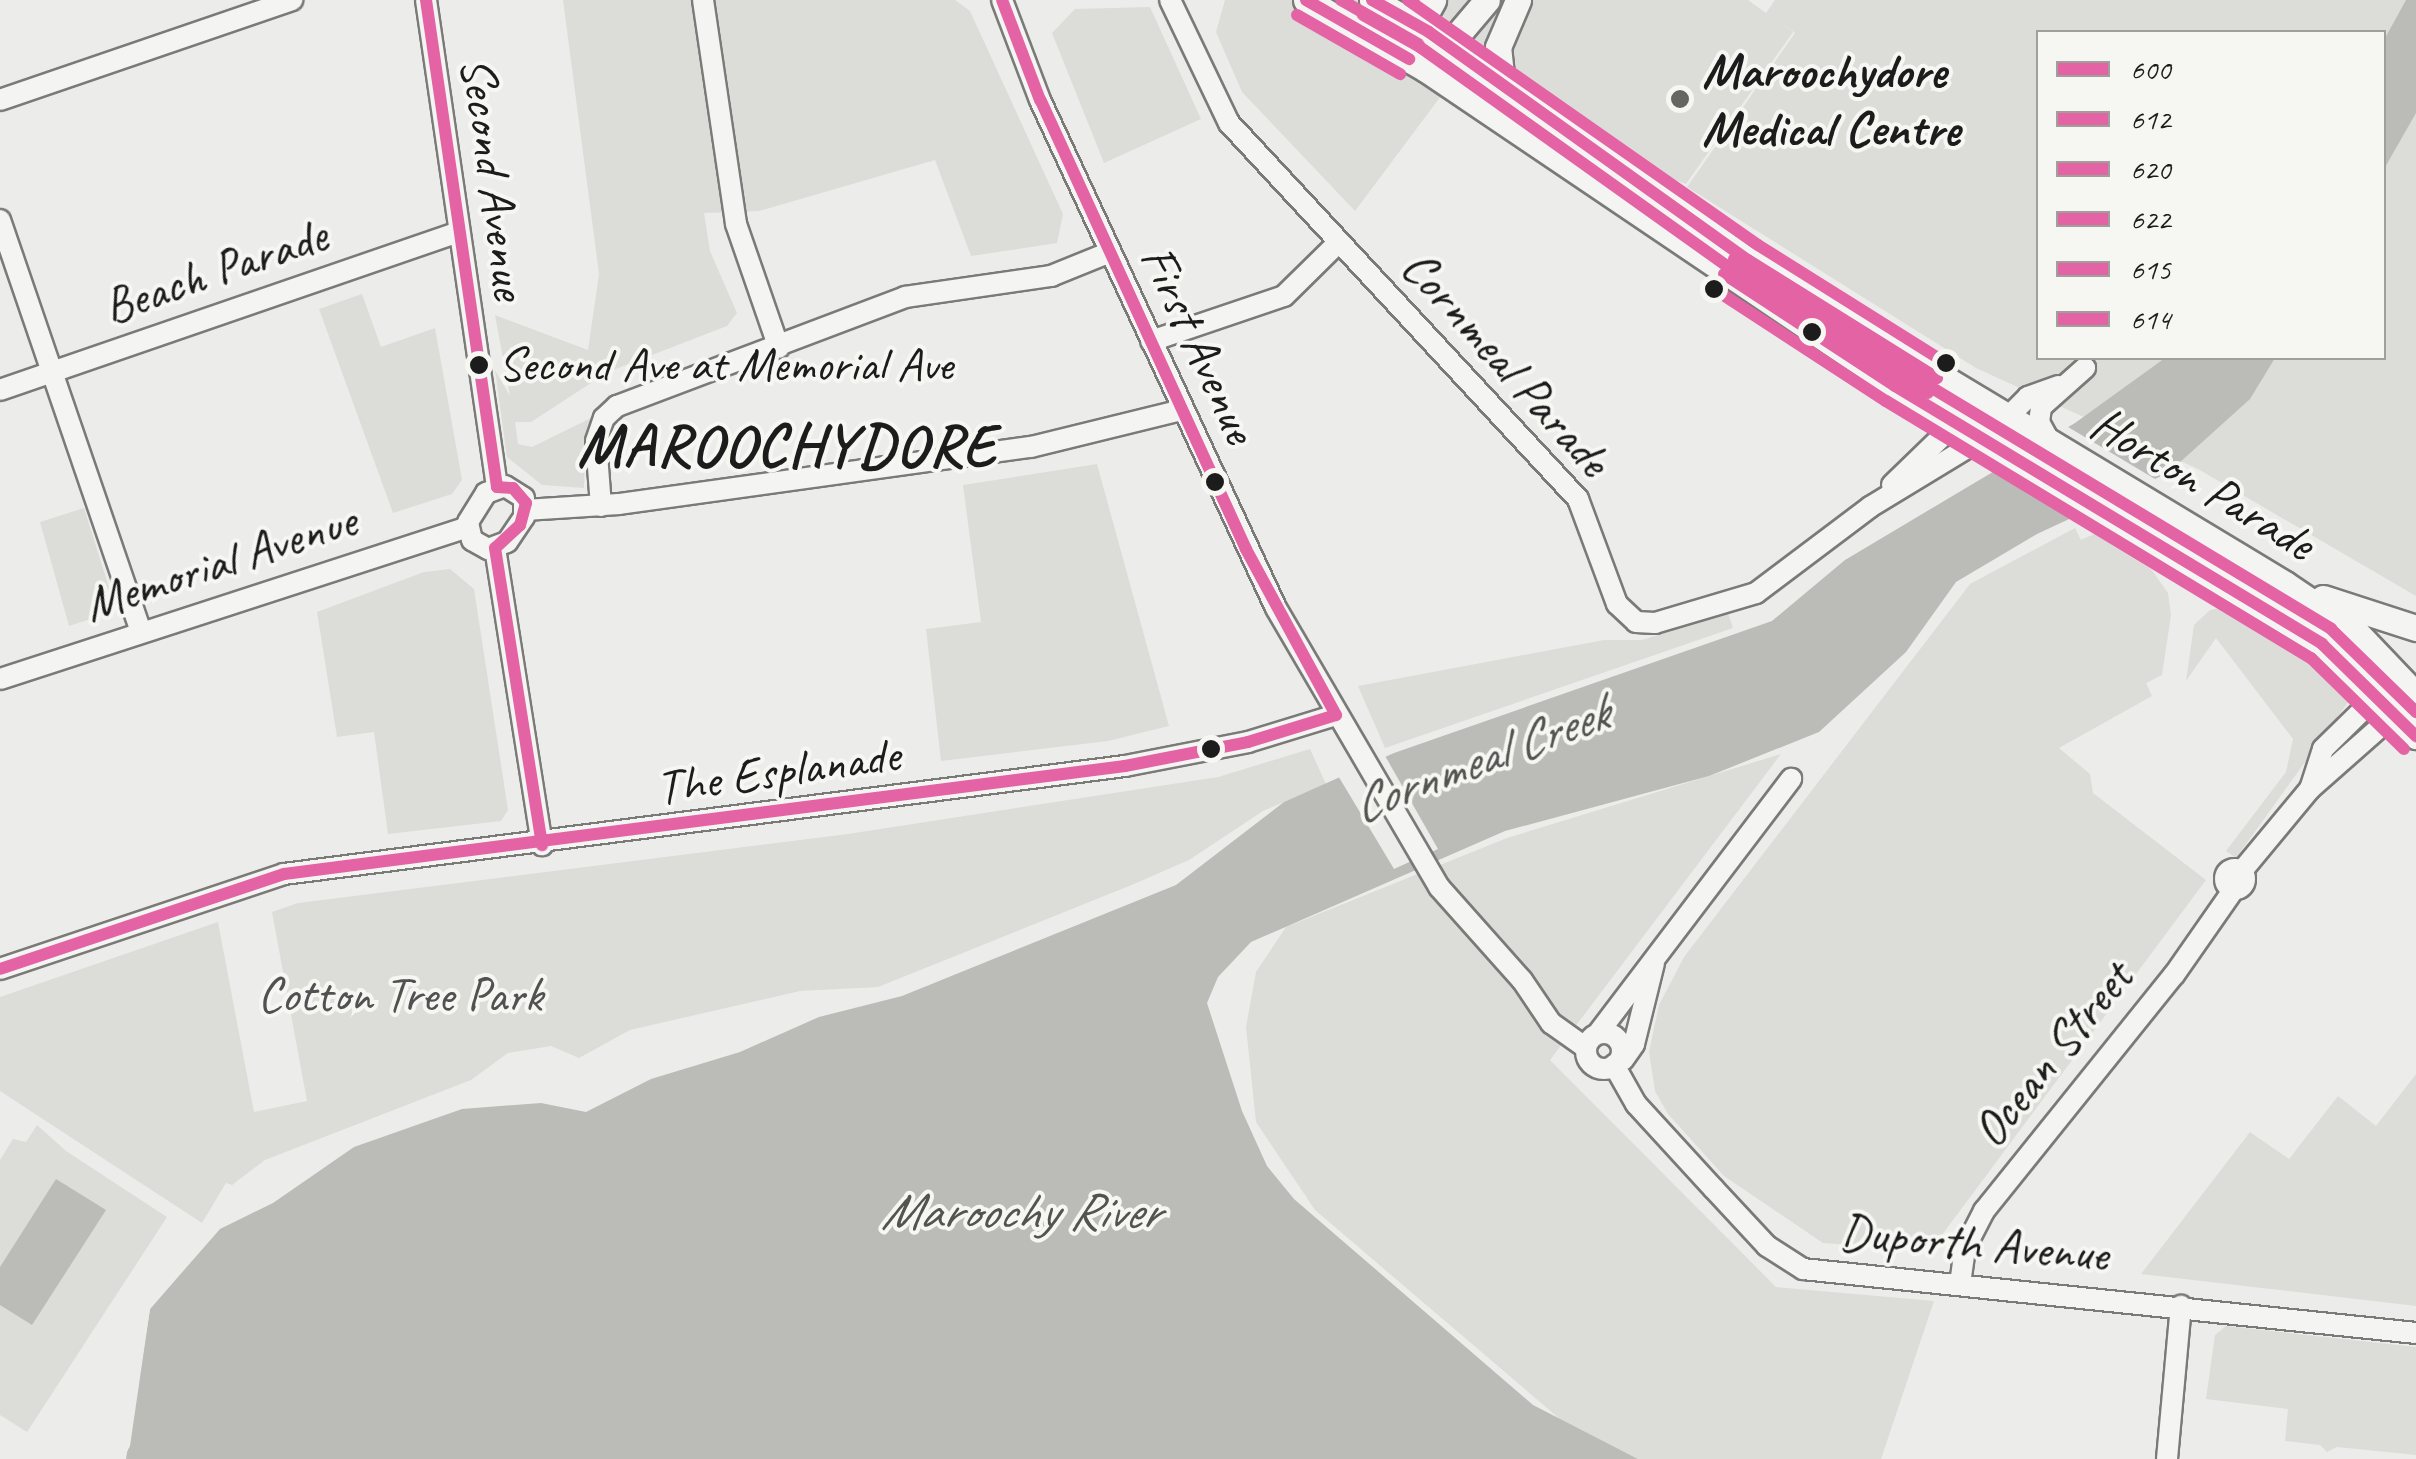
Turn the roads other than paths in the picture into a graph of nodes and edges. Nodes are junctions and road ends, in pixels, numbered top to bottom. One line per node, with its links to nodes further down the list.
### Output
1 (292, 0): 15 (street)
2 (426, 0): 17 (street, Second Avenue)
3 (702, 0): 21 (street)
4 (1002, 0): 19 (street, First Avenue)
5 (1170, 0): 18 (street, Cornmeal Parade)
6 (1306, 0): 13 (main road, Horton Parade)
7 (1372, 0): 11 (main road, Horton Parade)
8 (1433, 0): 11 (main road)
9 (1487, 0): 12 (main road)
10 (1518, 0): 14 (main road)
11 (1421, 26): 12 (main road, Horton Parade); 13 (main road)
12 (1449, 46): 13 (main road); 14 (main road, Horton Parade)
13 (1428, 70): 28 (main road, Horton Parade)
14 (1502, 84): 27 (main road, Horton Parade)
15 (0, 100)
16 (0, 220): 23 (street)
17 (458, 232): 23 (street, Beach Parade); 32 (street, Second Avenue)
18 (1338, 242): 20 (street); 33 (street, Cornmeal Parade)
19 (1110, 252): 20 (street, First Avenue); 21 (street)
20 (1150, 341): 26 (street, First Avenue)
21 (779, 348): 34 (street)
22 (2085, 368): 24 (street)
23 (52, 372): 25 (street, Beach Parade); 42 (street)
24 (2069, 383): 27 (street); 29 (street)
25 (0, 390)
26 (1182, 410): 34 (street); 45 (street, First Avenue)
27 (2006, 419): 28 (main road); 29 (main road, Horton Parade); 30 (main road); 31 (main road)
28 (1955, 424): 30 (main road, Horton Parade); 33 (street, Cornmeal Parade)
29 (2046, 439): 37 (main road, Horton Parade)
30 (1982, 440): 31 (main road, Horton Parade); 33 (street, Cornmeal Parade)
31 (2008, 454): 39 (main road, Horton Parade)
32 (497, 487): 35 (street); 36 (street)
33 (1873, 504)
34 (601, 506): 35 (street)
35 (525, 510): 38 (street)
36 (467, 527): 38 (street); 42 (street, Memorial Avenue)
37 (2196, 530): 39 (main road); 40 (main road, Horton Parade)
38 (495, 548): 48 (street)
39 (2204, 572): 44 (main road, Horton Parade)
40 (2286, 584): 41 (main road); 44 (main road, Horton Parade)
41 (2416, 628)
42 (141, 631): 43 (street, Memorial Avenue)
43 (0, 679)
44 (2404, 691): 46 (main road); 53 (street, Ocean Street)
45 (1336, 715): 48 (street, The Esplanade); 51 (street)
46 (2416, 736)
47 (1791, 779): 49 (street)
48 (542, 845): 50 (street, The Esplanade)
49 (1654, 961): 51 (street); 52 (street)
50 (0, 969)
51 (1593, 1040): 52 (street, Duporth Avenue); 52 (street)
52 (1618, 1063): 53 (street, Duporth Avenue)
53 (1960, 1284): 54 (street, Duporth Avenue)
54 (2181, 1306): 55 (street, Duporth Avenue); 56 (street)
55 (2416, 1333)
56 (2166, 1459)

